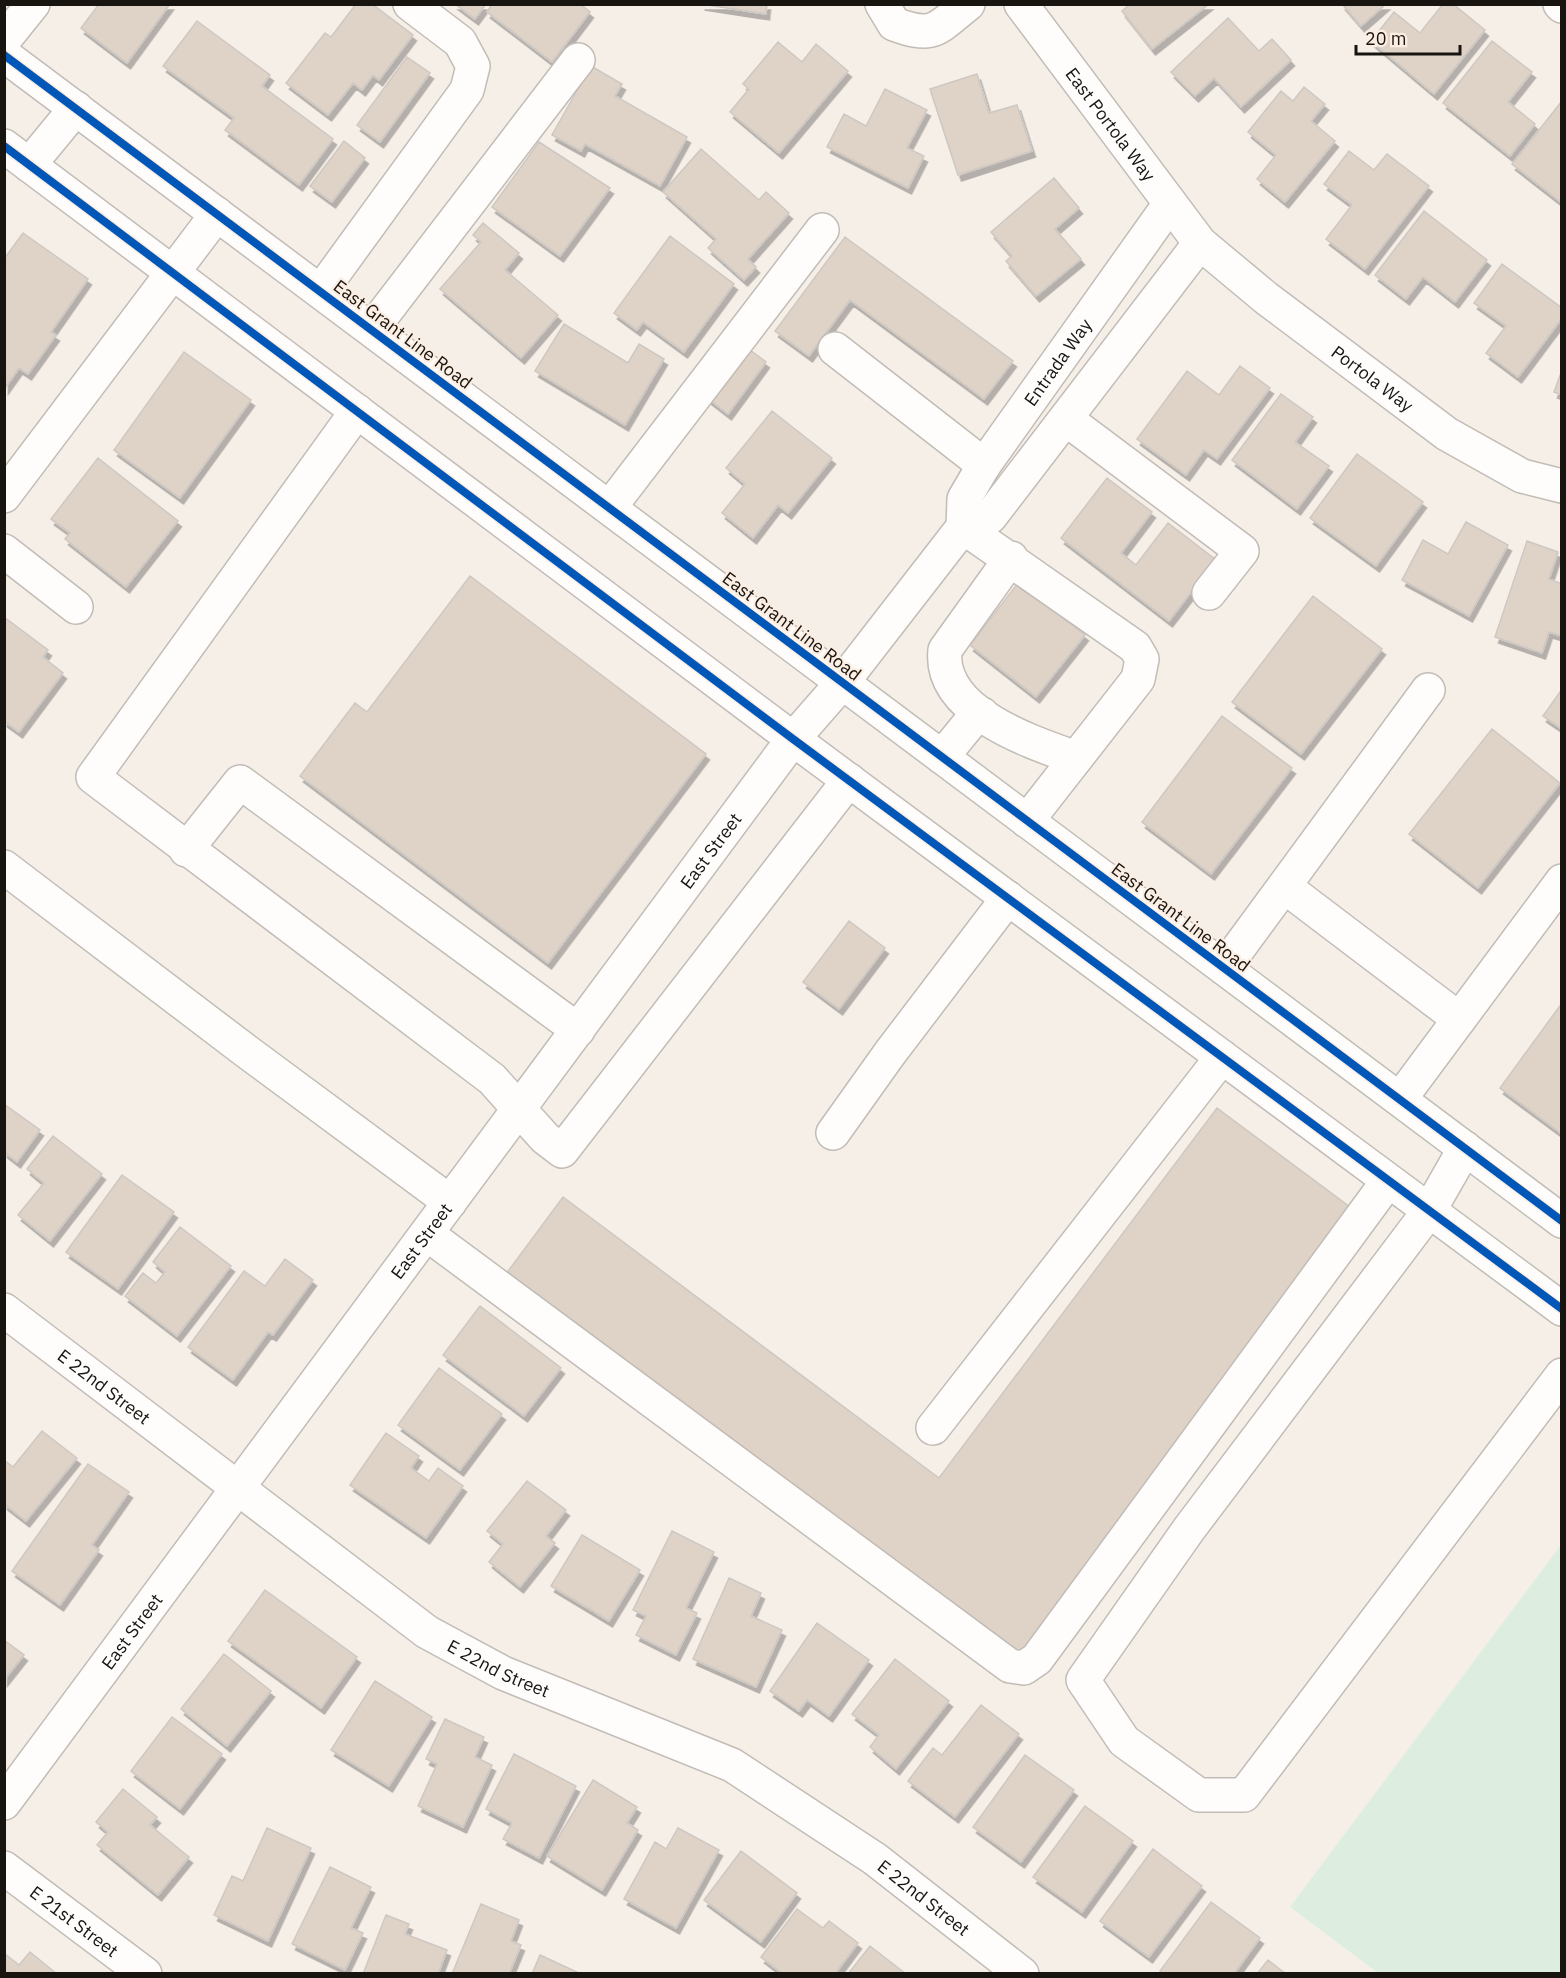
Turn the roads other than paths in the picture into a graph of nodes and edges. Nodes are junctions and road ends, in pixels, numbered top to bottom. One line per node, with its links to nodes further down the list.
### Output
1 (33, 4): 6 (street)
2 (410, 4): 16 (street)
3 (882, 4): 4 (street)
4 (968, 4)
5 (1021, 4): 11 (street, East Portola Way)
6 (4, 40)
7 (4, 55): 9 (street, East Grant Line Road)
8 (578, 60): 17 (street)
9 (76, 108): 10 (street); 12 (street, East Grant Line Road)
10 (17, 156): 15 (street)
11 (1169, 205): 14 (street, East Portola Way); 21 (street, Entrada Way)
12 (217, 214): 15 (street); 16 (street, East Grant Line Road)
13 (822, 230): 24 (street)
14 (1200, 243): 20 (street); 22 (street, Portola Way)
15 (173, 273): 19 (street); 23 (street)
16 (321, 291): 17 (street, East Grant Line Road)
17 (372, 329): 24 (street, East Grant Line Road)
18 (835, 349): 21 (street)
19 (357, 411): 33 (street); 38 (street)
20 (1066, 419): 25 (street); 28 (street)
21 (984, 465): 25 (street, Entrada Way)
22 (1562, 486)
23 (4, 496)
24 (610, 507): 30 (street, East Grant Line Road)
25 (963, 527): 27 (street); 30 (street)
26 (4, 551): 29 (street)
27 (1011, 558): 32 (street); 35 (street)
28 (1209, 593)
29 (76, 607)
30 (842, 683): 33 (street, East Street); 34 (street, East Grant Line Road)
31 (1428, 690): 41 (street)
32 (982, 714): 34 (street); 35 (street)
33 (793, 739): 36 (street); 45 (street, East Street)
34 (942, 757): 37 (street, East Grant Line Road)
35 (1076, 758): 37 (street)
36 (849, 780): 42 (street); 48 (street)
37 (1027, 821): 43 (street, East Grant Line Road)
38 (186, 850): 45 (street); 48 (street)
39 (4, 867): 52 (street)
40 (1562, 881): 44 (street)
41 (1285, 887): 43 (street); 44 (street)
42 (1008, 898): 46 (street); 49 (street)
43 (1224, 968): 47 (street, East Grant Line Road)
44 (1459, 1019): 47 (street)
45 (578, 1030): 48 (street, East Street)
46 (1222, 1057): 51 (street); 59 (street)
47 (1400, 1099): 50 (street, East Grant Line Road)
48 (521, 1109): 52 (street, East Street)
49 (833, 1133)
50 (1465, 1148): 53 (street); 54 (street, East Grant Line Road)
51 (1388, 1180): 53 (street); 55 (street)
52 (450, 1202): 55 (street, East Street)
53 (1429, 1211): 56 (street); 58 (street)
54 (1562, 1221)
55 (427, 1234): 60 (street, East Street)
56 (1562, 1309)
57 (4, 1310): 60 (street, E 22nd Street)
58 (1562, 1375)
59 (933, 1428)
60 (239, 1488): 61 (street, East Street); 64 (street, E 22nd Street)
61 (4, 1803)
62 (4, 1868): 63 (street, E 21st Street)
63 (146, 1974)
64 (1022, 1974)

